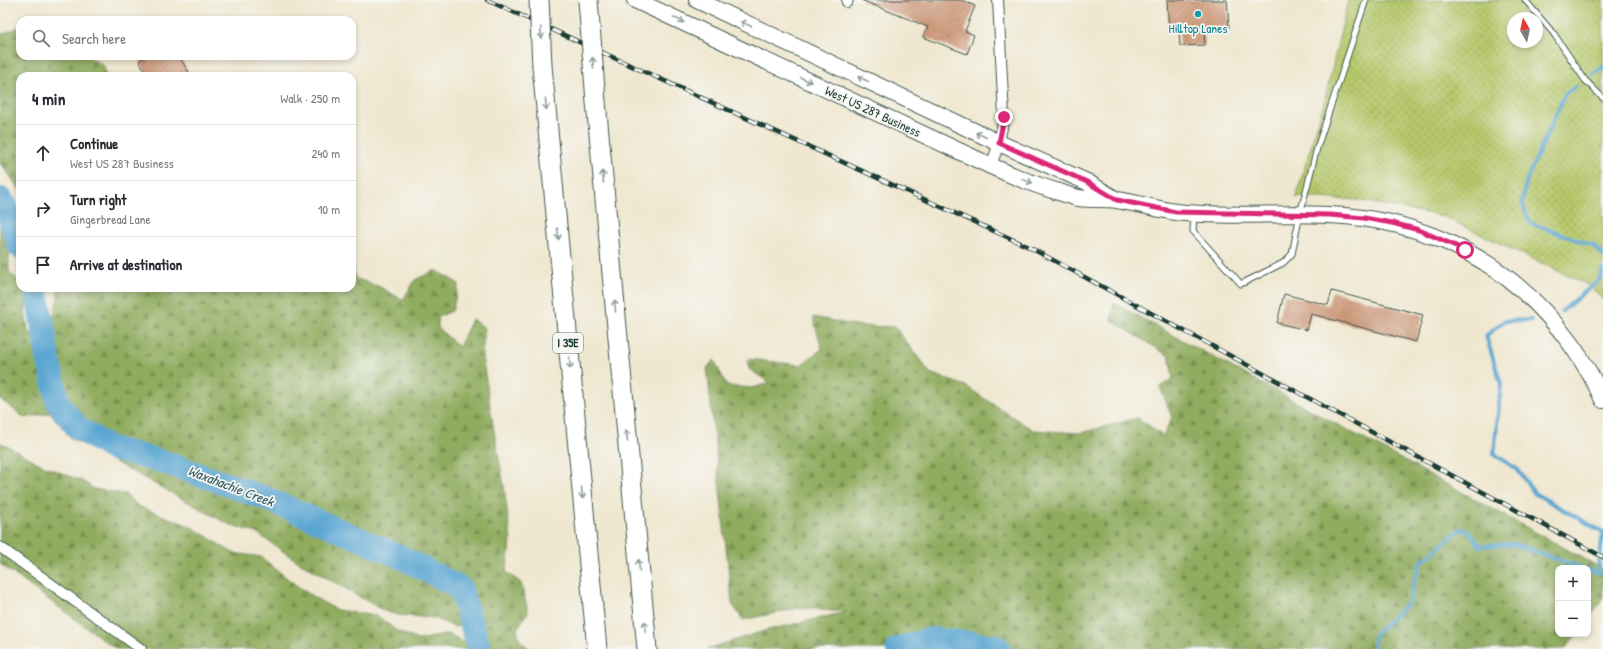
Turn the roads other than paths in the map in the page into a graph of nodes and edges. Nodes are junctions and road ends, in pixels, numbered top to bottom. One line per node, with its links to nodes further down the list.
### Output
1 (539, 0): 19 (highway, I 35E, one-way to 19, bridge)
2 (588, 0): 20 (highway, one-way to 2, bridge)
3 (635, 0): 12 (main road, West US 287 Business, one-way to 12)
4 (696, 0): 9 (main road, West US 287 Business)
5 (708, 0): 9 (main road)
6 (998, 0): 11 (street)
7 (1366, 0): 15 (lane)
8 (1525, 0): 10 (lane)
9 (725, 14): 11 (main road, West US 287 Business, one-way to 9)
10 (1603, 98)
11 (999, 143): 12 (street); 13 (main road, West US 287 Business)
12 (991, 166): 13 (main road, West US 287 Business, one-way to 13)
13 (1117, 200): 14 (main road, West US 287 Business)
14 (1194, 213): 15 (main road, West US 287 Business); 15 (lane)
15 (1300, 214): 16 (main road, West US 287 Business)
16 (1603, 400)
17 (0, 547): 18 (street)
18 (141, 649)
19 (596, 649)
20 (647, 649)

